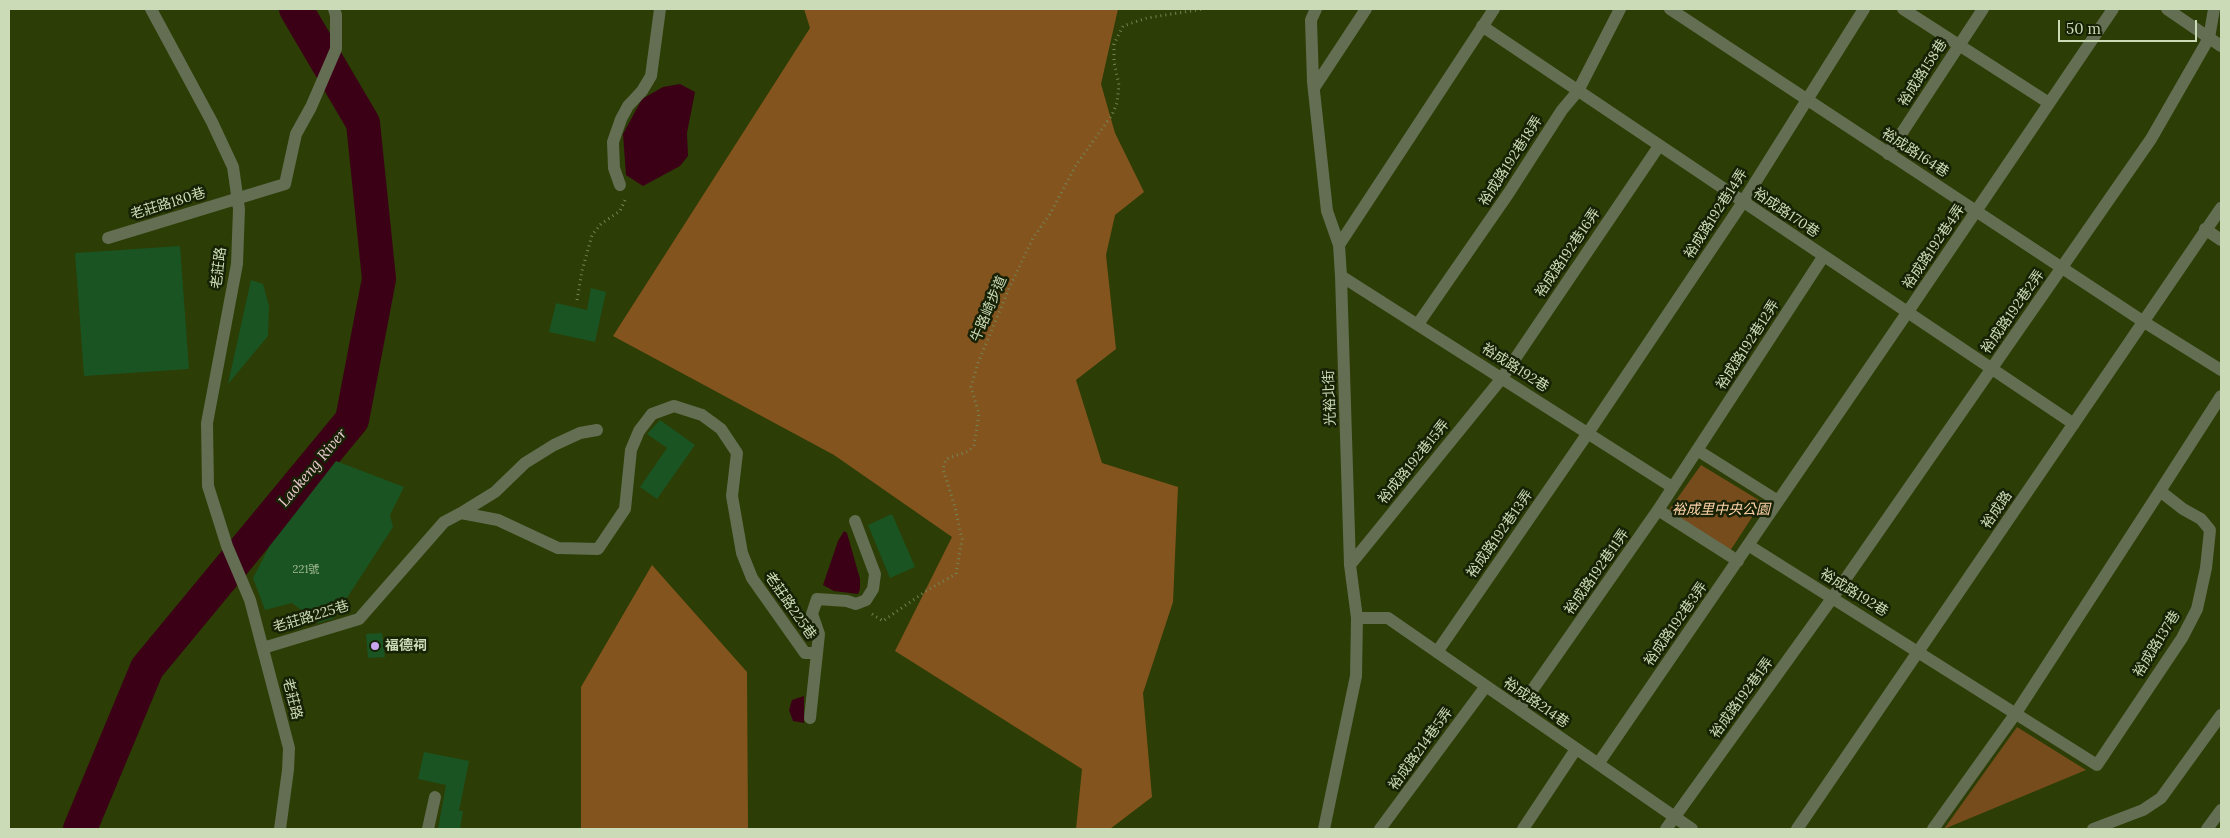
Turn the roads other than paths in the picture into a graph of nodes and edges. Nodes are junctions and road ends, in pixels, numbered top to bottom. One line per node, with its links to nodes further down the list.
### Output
1 (151, 9): 26 (street, 老莊路)
2 (334, 9): 26 (street, 老莊路180巷)
3 (660, 9): 25 (street)
4 (1316, 9): 19 (street, 光裕北街)
5 (1366, 9): 19 (street)
6 (1494, 9): 15 (street)
7 (1620, 9): 20 (street, 裕成路192巷18弄)
8 (1670, 9): 21 (street, 裕成路164巷)
9 (1864, 9): 21 (street, 裕成路192巷14弄)
10 (1903, 9): 17 (street)
11 (1983, 9): 17 (street, 裕成路158巷)
12 (2113, 9): 22 (street, 裕成路192巷4弄)
13 (2167, 9): 16 (street)
14 (2214, 9): 16 (street)
15 (1482, 26): 20 (street, 裕成路170巷); 33 (street)
16 (2209, 38): 18 (street); 35 (street, 裕成路192巷2弄)
17 (1959, 45): 22 (street); 24 (street, 裕成路158巷)
18 (2221, 46)
19 (1314, 88): 33 (street, 光裕北街)
20 (1578, 91): 23 (street, 裕成路170巷); 39 (street, 裕成路192巷18弄)
21 (1808, 100): 24 (street, 裕成路164巷); 27 (street, 裕成路192巷14弄)
22 (2049, 103): 29 (street, 裕成路192巷4弄)
23 (1659, 146): 27 (street, 裕成路170巷); 42 (street, 裕成路192巷16弄)
24 (1888, 154): 29 (street, 裕成路164巷)
25 (620, 185)
26 (237, 198): 31 (street, 老莊路180巷); 59 (street, 老莊路)
27 (1743, 202): 34 (street, 裕成路170巷); 46 (street, 裕成路192巷14弄)
28 (2221, 208): 30 (street, 裕成路)
29 (1976, 211): 35 (street, 裕成路164巷); 37 (street, 裕成路192巷4弄)
30 (2205, 229): 32 (street); 38 (street, 裕成路)
31 (108, 238)
32 (2221, 240)
33 (1339, 245): 36 (street, 光裕北街)
34 (1823, 257): 37 (street, 裕成路170巷); 47 (street, 裕成路192巷12弄)
35 (2062, 268): 38 (street, 裕成路164巷); 40 (street, 裕成路192巷2弄)
36 (1342, 276): 39 (street, 裕成路192巷); 56 (street, 光裕北街)
37 (1907, 313): 40 (street, 裕成路170巷); 50 (street, 裕成路192巷4弄)
38 (2144, 322): 41 (street, 裕成路164巷); 44 (street, 裕成路)
39 (1418, 324): 42 (street, 裕成路192巷)
40 (1991, 370): 44 (street, 裕成路170巷); 57 (street, 裕成路192巷2弄)
41 (2221, 370)
42 (1502, 378): 46 (street, 裕成路192巷); 56 (street, 裕成路192巷15弄)
43 (2221, 396): 49 (street)
44 (2074, 424): 60 (street, 裕成路)
45 (597, 430): 52 (street)
46 (1588, 433): 48 (street, 裕成路192巷); 61 (street, 裕成路192巷13弄)
47 (1697, 450): 48 (street, 裕成路192巷11弄); 50 (street)
48 (1672, 487): 51 (street, 裕成路192巷11弄)
49 (2160, 491): 65 (street); 65 (street, 裕成路137巷)
50 (1778, 501): 54 (street, 裕成路192巷3弄)
51 (1658, 510): 55 (street); 64 (street, 裕成路192巷11弄)
52 (460, 513): 59 (street, 老莊路225巷); 62 (street, 老莊路225巷)
53 (855, 521): 62 (street, 老莊路225巷)
54 (1748, 545): 55 (street, 裕成路192巷3弄); 57 (street, 裕成路192巷)
55 (1738, 561): 69 (street, 裕成路192巷3弄)
56 (1350, 565): 58 (street, 光裕北街)
57 (1834, 597): 60 (street, 裕成路192巷); 72 (street, 裕成路192巷1弄)
58 (1357, 618): 61 (street, 裕成路214巷); 75 (street, 光裕北街)
59 (263, 648): 73 (street, 老莊路)
60 (1917, 651): 65 (street); 80 (street, 裕成路)
61 (1437, 652): 63 (street, 裕成路214巷)
62 (817, 653): 67 (street)
63 (1486, 686): 64 (street, 裕成路214巷); 76 (street, 裕成路214巷5弄)
64 (1519, 709): 68 (street, 裕成路214巷)
65 (2016, 713): 81 (street)
66 (2221, 715): 82 (street)
67 (810, 718)
68 (1576, 749): 69 (street, 裕成路214巷); 77 (street)
69 (1598, 764): 72 (street, 裕成路214巷)
70 (435, 797): 74 (street)
71 (2221, 810): 83 (street)
72 (1674, 817): 78 (street, 裕成路192巷1弄); 79 (street, 裕成路214巷)
73 (280, 829)
74 (428, 829)
75 (1324, 829)
76 (1380, 829)
77 (1522, 829)
78 (1666, 829)
79 (1692, 829)
80 (1797, 829)
81 (1933, 829)
82 (2093, 829)
83 (2207, 829)

